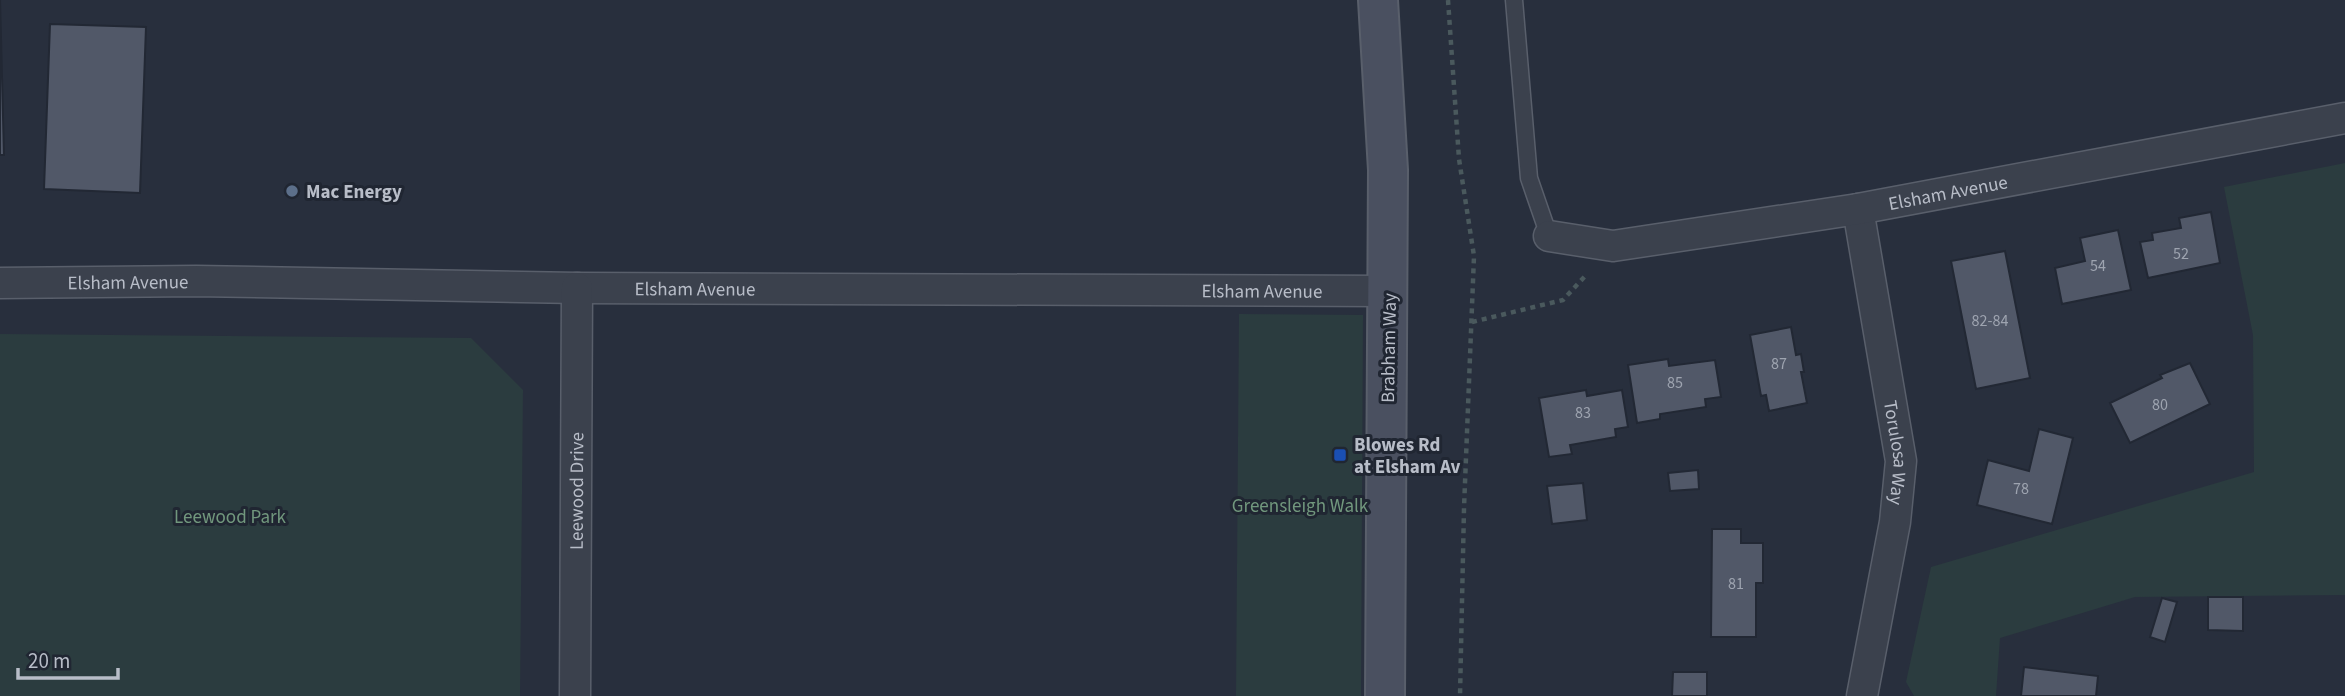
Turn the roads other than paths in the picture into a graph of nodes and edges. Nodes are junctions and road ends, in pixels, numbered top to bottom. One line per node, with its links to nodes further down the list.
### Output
1 (1378, 0): 8 (main road, Brabham Way)
2 (1514, 0): 5 (lane)
3 (2345, 118): 4 (street, Elsham Avenue)
4 (1858, 209): 5 (street, Elsham Avenue); 11 (street, Torulosa Way)
5 (1549, 236)
6 (0, 283): 7 (street, Elsham Avenue)
7 (577, 288): 8 (street, Elsham Avenue); 9 (street, Leewood Drive)
8 (1389, 291): 10 (main road, Brabham Way)
9 (575, 696)
10 (1385, 696)
11 (1862, 696)

